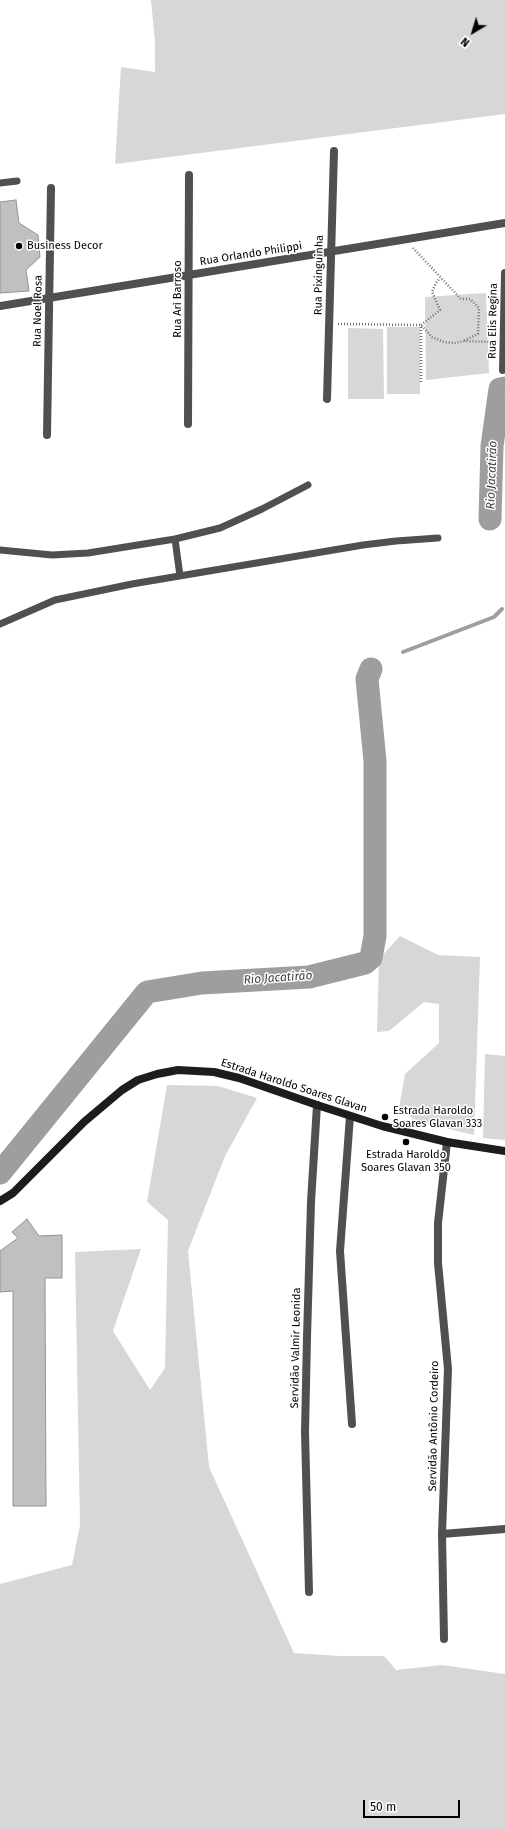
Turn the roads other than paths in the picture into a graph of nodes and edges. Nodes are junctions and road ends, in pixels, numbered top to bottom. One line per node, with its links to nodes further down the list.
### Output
1 (334, 151): 7 (street, Rua Pixinguinha)
2 (189, 174): 9 (street, Rua Ari Barroso)
3 (17, 181): 4 (lane)
4 (0, 183)
5 (51, 188): 10 (street, Rua Noel Rosa)
6 (505, 223): 7 (street, Rua Orlando Philippi)
7 (331, 252): 9 (street, Rua Orlando Philippi); 13 (street, Rua Pixinguinha)
8 (505, 273): 12 (street, Rua Elis Regina)
9 (190, 275): 10 (street, Rua Orlando Philippi); 14 (street, Rua Ari Barroso)
10 (50, 298): 11 (street, Rua Orlando Philippi); 15 (street, Rua Noel Rosa)
11 (0, 306)
12 (504, 369)
13 (327, 400)
14 (188, 424)
15 (48, 434)
16 (308, 485): 18 (lane)
17 (438, 538): 20 (lane)
18 (175, 540): 19 (lane); 20 (lane)
19 (0, 550)
20 (180, 576): 21 (lane)
21 (0, 624)
22 (317, 1105): 23 (main road, Estrada Haroldo Soares Glavan); 26 (main road, Estrada Haroldo Soares Glavan); 30 (street, Servidão Valmir Leonida)
23 (350, 1116): 24 (main road, Estrada Haroldo Soares Glavan); 27 (street)
24 (447, 1142): 25 (main road, Estrada Haroldo Soares Glavan); 29 (street, Servidão Antônio Cordeiro)
25 (505, 1151)
26 (0, 1201)
27 (352, 1424)
28 (505, 1529): 29 (street)
29 (442, 1534): 31 (street, Servidão Antônio Cordeiro)
30 (309, 1592)
31 (444, 1640)

